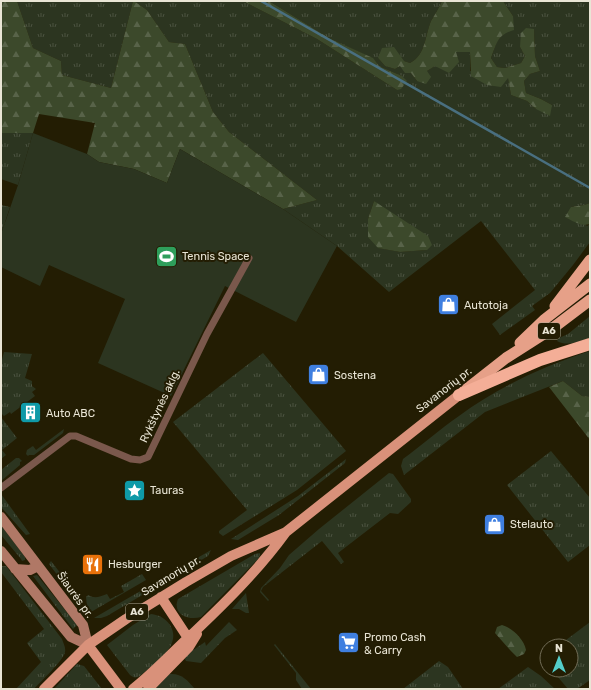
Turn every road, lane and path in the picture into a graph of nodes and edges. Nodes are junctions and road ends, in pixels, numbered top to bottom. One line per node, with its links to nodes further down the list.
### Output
1 (249, 258): 9 (street, Rykštynės aklg.)
2 (590, 260): 5 (highway)
3 (590, 284): 5 (highway, Savanorių pr. / A6)
4 (590, 300): 7 (highway, Savanorių pr. / A6)
5 (545, 319): 7 (highway, Savanorių pr. / A6)
6 (590, 344): 8 (highway)
7 (506, 358): 8 (highway, Savanorių pr. / A6)
8 (459, 395): 11 (main road, Savanorių pr. / A6)
9 (1, 488)
10 (1, 517): 13 (main road, Šiaurės pr.)
11 (286, 532): 15 (main road, Savanorių pr. / A6); 16 (main road, Savanorių pr. / A6)
12 (1, 550): 14 (main road)
13 (38, 566): 14 (main road); 18 (main road, Šiaurės pr.)
14 (15, 569): 18 (main road)
15 (161, 597): 17 (main road); 18 (main road, Savanorių pr. / A6)
16 (200, 626): 17 (main road, Savanorių pr. / A6); 22 (main road)
17 (188, 638): 21 (main road, Savanorių pr. / A6)
18 (88, 645): 19 (main road, Savanorių pr. / A6); 20 (main road)
19 (44, 689)
20 (121, 689)
21 (133, 689)
22 (148, 689)

